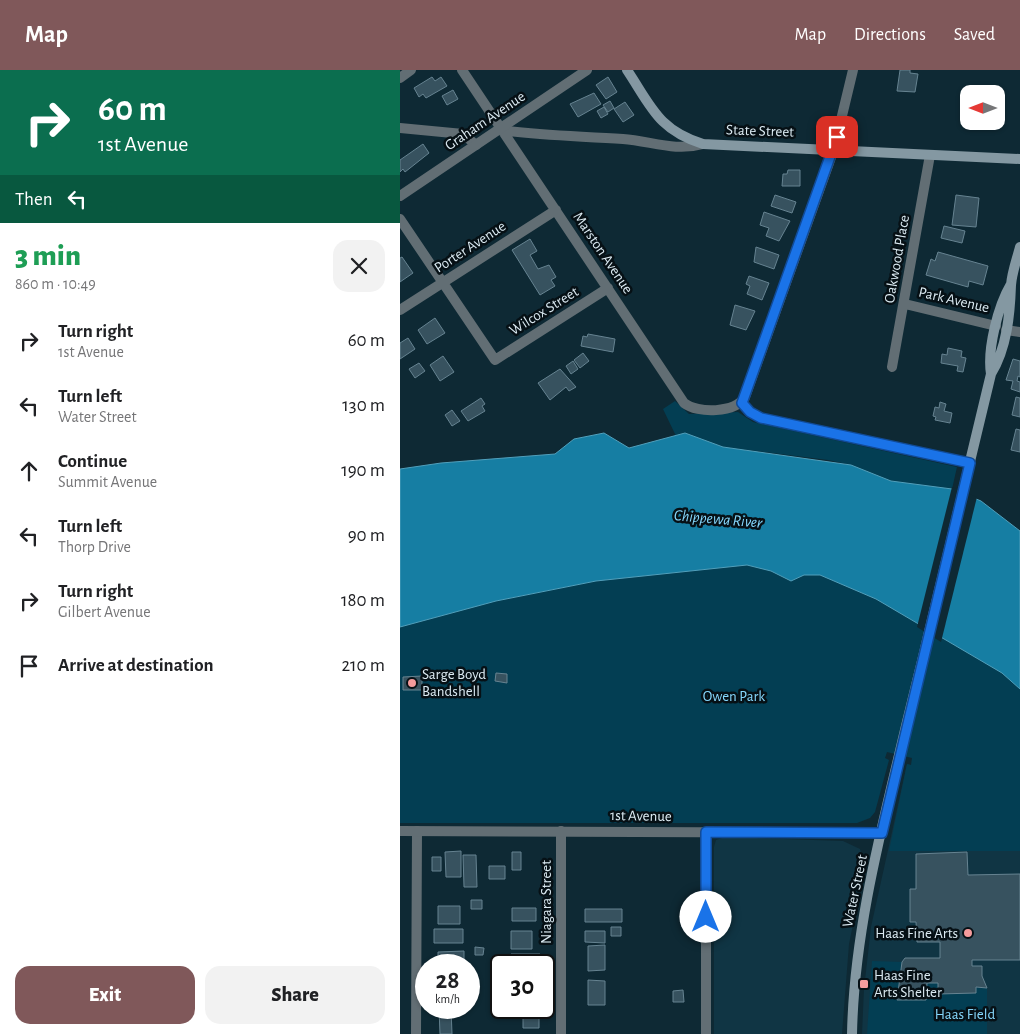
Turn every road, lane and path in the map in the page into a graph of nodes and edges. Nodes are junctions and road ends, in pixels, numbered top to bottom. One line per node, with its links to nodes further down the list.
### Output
1 (411, 70): 6 (street)
2 (462, 70): 8 (street, Marston Avenue)
3 (587, 70): 8 (street, Graham Avenue)
4 (627, 70): 9 (main road)
5 (853, 70): 11 (street)
6 (400, 78)
7 (400, 128): 10 (street)
8 (500, 130): 9 (street, State Street); 10 (street, Graham Avenue); 15 (street, Marston Avenue)
9 (703, 144): 11 (main road, State Street)
10 (476, 145): 14 (street, Graham Avenue)
11 (834, 149): 12 (main road, State Street); 25 (street)
12 (930, 155): 13 (main road, State Street); 20 (street, Oakwood Place)
13 (1020, 159)
14 (400, 196)
15 (556, 210): 18 (street, Porter Avenue); 19 (street, Marston Avenue)
16 (400, 219): 18 (street)
17 (1020, 247): 22 (main road, Water Street)
18 (443, 282): 19 (street, Wilcox Street); 21 (street, Porter Avenue)
19 (608, 288): 25 (street, Marston Avenue)
20 (905, 304): 22 (street, Park Avenue); 24 (street, Oakwood Place)
21 (400, 310)
22 (1001, 328): 23 (street, Park Avenue); 26 (main road, Water Street)
23 (1020, 332)
24 (892, 367)
25 (742, 403): 26 (street)
26 (969, 467): 31 (main road, Water Street)
27 (417, 830): 28 (street, 1st Avenue); 29 (street, 1st Avenue); 32 (street)
28 (561, 830): 30 (street, 1st Avenue); 33 (street, Niagara Street)
29 (400, 831)
30 (706, 832): 31 (street, 1st Avenue); 34 (street)
31 (882, 833): 35 (main road, Water Street)
32 (416, 1034)
33 (561, 1034)
34 (706, 1034)
35 (852, 1034)

